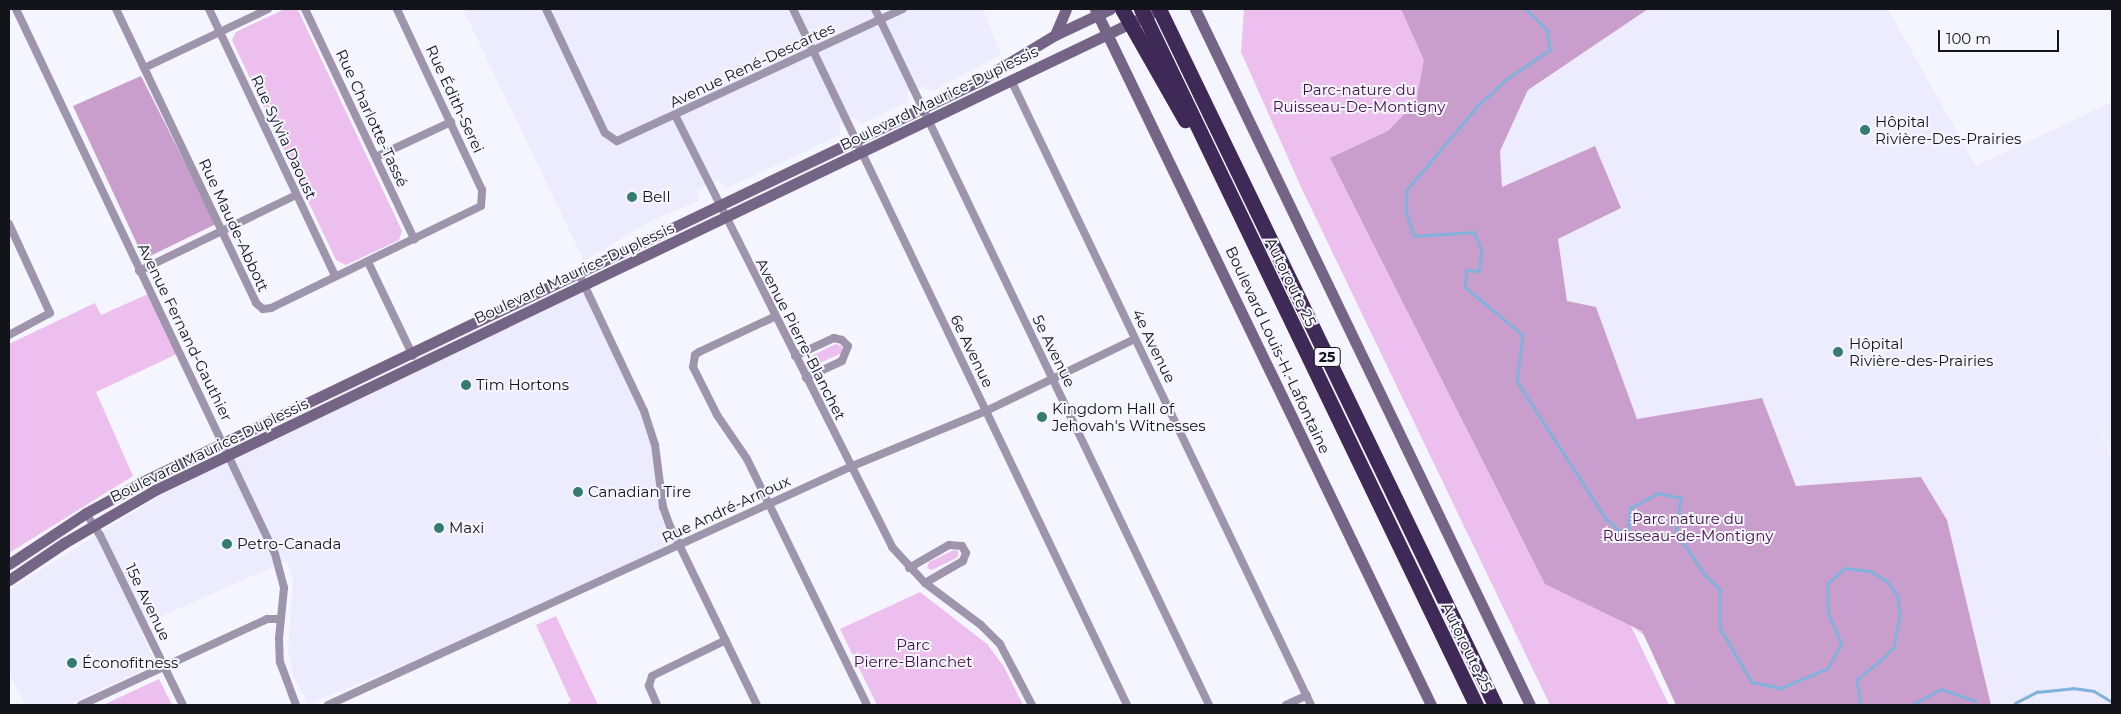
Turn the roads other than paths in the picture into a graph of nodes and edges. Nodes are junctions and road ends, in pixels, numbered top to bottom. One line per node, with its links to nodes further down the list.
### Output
1 (16, 9): 41 (street, Avenue Fernand-Gauthier)
2 (116, 9): 23 (street, Rue Maude-Abbott)
3 (209, 9): 19 (street, Rue Sylvia Daoust)
4 (268, 9): 19 (street)
5 (305, 9): 31 (street, Rue Charlotte-Tassé)
6 (398, 9): 28 (street, Rue Édith-Serei)
7 (546, 9): 26 (street, Avenue René-Descartes)
8 (794, 9): 22 (street, 6e Avenue)
9 (875, 9): 18 (street, 5e Avenue)
10 (903, 9): 18 (street, Avenue René-Descartes)
11 (1066, 9): 21 (street)
12 (1110, 9): 17 (street, Boulevard Maurice-Duplessis)
13 (1122, 9): 32 (highway)
14 (1140, 9): 32 (highway, Autoroute 25 / 25)
15 (1160, 9): 20 (street, Boulevard Maurice-Duplessis); 83 (highway, Autoroute 25 / 25)
16 (1195, 9): 84 (street)
17 (1096, 12): 20 (street, Boulevard Louis-H.-Lafontaine); 21 (street, Boulevard Maurice-Duplessis)
18 (880, 20): 22 (street, Avenue René-Descartes); 25 (street, 5e Avenue)
19 (220, 31): 23 (street); 33 (street, Rue Sylvia Daoust)
20 (1107, 34): 24 (street, Boulevard Maurice-Duplessis); 81 (street, Boulevard Louis-H.-Lafontaine)
21 (1055, 35): 25 (street, Boulevard Maurice-Duplessis)
22 (814, 51): 26 (street, Avenue René-Descartes); 29 (street, 6e Avenue)
23 (144, 68): 38 (street, Rue Maude-Abbott)
24 (1011, 80): 27 (street, Boulevard Maurice-Duplessis); 47 (street, 4e Avenue)
25 (922, 108): 27 (street, 5e Avenue); 29 (street, Boulevard Maurice-Duplessis)
26 (676, 117): 35 (street, Avenue Pierre-Blanchet)
27 (928, 121): 30 (street, Boulevard Maurice-Duplessis); 52 (street, 5e Avenue)
28 (451, 122): 31 (street); 34 (street, Rue Édith-Serei)
29 (856, 139): 30 (street, 6e Avenue); 35 (street, Boulevard Maurice-Duplessis)
30 (862, 152): 36 (street, Boulevard Maurice-Duplessis); 53 (street, 6e Avenue)
31 (376, 157): 39 (street, Rue Charlotte-Tassé)
32 (1218, 171): 82 (highway, Autoroute 25 / 25)
33 (296, 196): 38 (street); 43 (street, Rue Sylvia Daoust)
34 (483, 201): 39 (street, Rue Maude-Abbott)
35 (719, 205): 36 (street, Avenue Pierre-Blanchet); 42 (street, Boulevard Maurice-Duplessis)
36 (725, 218): 44 (street, Boulevard Maurice-Duplessis); 45 (street, Avenue Pierre-Blanchet)
37 (9, 224): 46 (street)
38 (221, 230): 41 (street); 43 (street, Rue Maude-Abbott)
39 (414, 239): 40 (street, Rue Maude-Abbott)
40 (368, 262): 43 (street, Rue Maude-Abbott); 48 (street)
41 (139, 270): 54 (street, Avenue Fernand-Gauthier)
42 (578, 272): 44 (street); 48 (street, Boulevard Maurice-Duplessis)
43 (336, 276)
44 (584, 284): 50 (street, Boulevard Maurice-Duplessis); 60 (street)
45 (774, 317): 49 (street, Avenue Pierre-Blanchet); 57 (street)
46 (9, 335)
47 (1135, 338): 52 (street, Rue André-Arnoux); 68 (street, 4e Avenue)
48 (411, 352): 50 (street); 54 (street, Boulevard Maurice-Duplessis)
49 (795, 356): 51 (street, Avenue Pierre-Blanchet); 51 (street)
50 (418, 364): 55 (street, Boulevard Maurice-Duplessis)
51 (806, 378): 56 (street, Avenue Pierre-Blanchet)
52 (1053, 379): 53 (street, Rue André-Arnoux); 78 (street, 5e Avenue)
53 (986, 411): 56 (street, Rue André-Arnoux); 77 (street, 6e Avenue)
54 (222, 443): 55 (street, Avenue Fernand-Gauthier); 58 (street, Boulevard Maurice-Duplessis)
55 (228, 455): 59 (street, Boulevard Maurice-Duplessis); 65 (street, Avenue Fernand-Gauthier)
56 (850, 467): 57 (street, Rue André-Arnoux); 62 (street, Avenue Pierre-Blanchet)
57 (769, 504): 60 (street, Rue André-Arnoux); 75 (street)
58 (86, 513): 59 (street, 15e Avenue); 61 (street, Boulevard Maurice-Duplessis)
59 (93, 525): 63 (street, Boulevard Maurice-Duplessis); 67 (street, 15e Avenue)
60 (680, 546): 66 (street); 72 (street, Rue André-Arnoux)
61 (9, 564)
62 (909, 568): 64 (street, Avenue Pierre-Blanchet); 64 (street)
63 (9, 580)
64 (925, 583): 76 (street, Avenue Pierre-Blanchet)
65 (281, 619): 67 (street); 71 (street, Avenue Fernand-Gauthier)
66 (726, 640): 73 (street); 74 (street)
67 (164, 667): 69 (street); 70 (street, 15e Avenue)
68 (1307, 695): 79 (street); 80 (street, 4e Avenue)
69 (81, 705)
70 (182, 705)
71 (296, 705)
72 (328, 705)
73 (657, 705)
74 (757, 705)
75 (867, 705)
76 (1032, 705)
77 (1127, 705)
78 (1209, 705)
79 (1286, 705)
80 (1311, 705)
81 (1431, 705)
82 (1476, 705)
83 (1495, 705)
84 (1530, 705)

